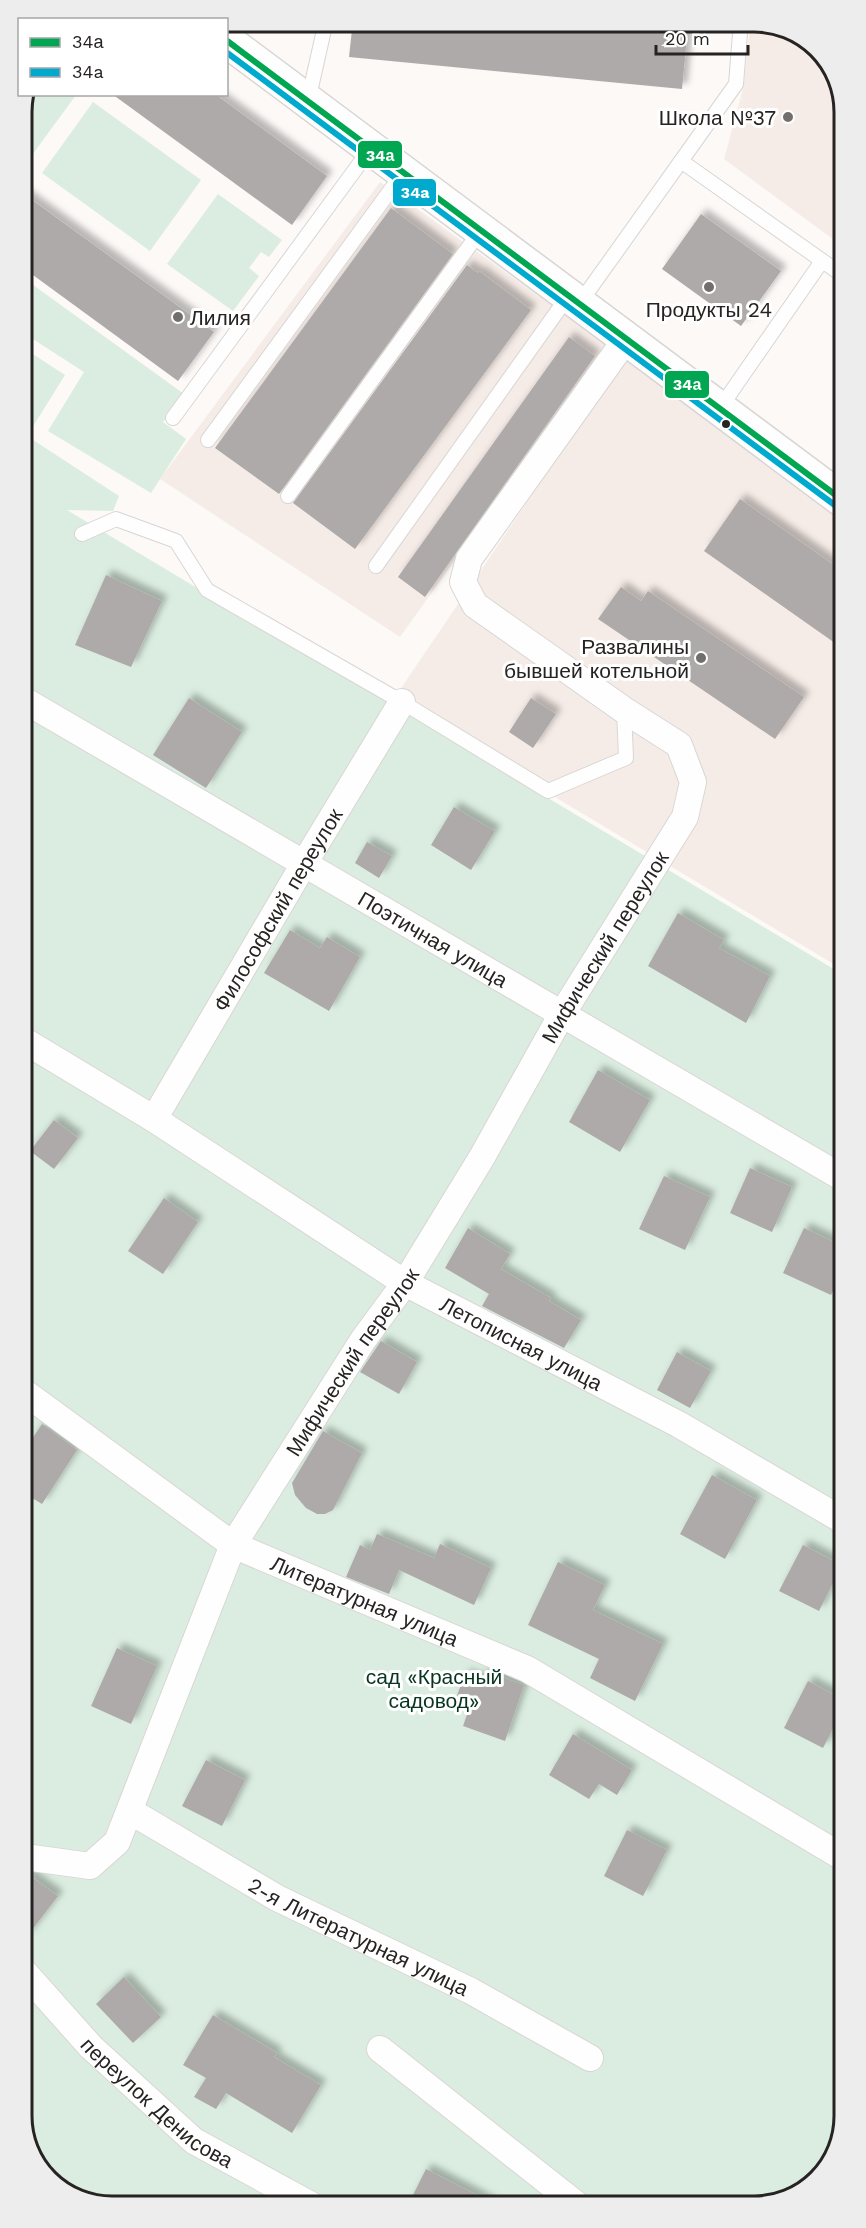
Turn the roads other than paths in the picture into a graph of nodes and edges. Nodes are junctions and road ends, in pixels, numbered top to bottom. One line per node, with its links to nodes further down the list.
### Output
1 (324, 31): 4 (lane)
2 (740, 32): 6 (lane)
3 (228, 41): 4 (street)
4 (308, 101): 5 (street)
5 (371, 148): 7 (street); 14 (lane)
6 (681, 161): 9 (lane); 11 (lane)
7 (403, 173): 8 (street); 15 (lane)
8 (481, 230): 11 (street); 17 (lane)
9 (822, 261): 10 (lane); 13 (lane)
10 (834, 269)
11 (574, 300): 12 (street); 19 (lane)
12 (626, 339): 13 (street); 22 (street, Мифический переулок)
13 (720, 408): 16 (street)
14 (173, 418)
15 (208, 440)
16 (834, 494)
17 (288, 496)
18 (82, 534): 20 (lane)
19 (376, 566)
20 (402, 702): 22 (lane); 23 (street, Философский переулок)
21 (32, 705): 23 (street, Поэтичная улица)
22 (624, 710): 24 (street, Мифический переулок)
23 (305, 862): 24 (street, Поэтичная улица); 26 (street, Философский переулок)
24 (562, 1014): 27 (street, Поэтичная улица); 28 (street, Мифический переулок)
25 (32, 1045): 26 (street, Летописная улица)
26 (154, 1119): 28 (street, Летописная улица)
27 (834, 1173)
28 (405, 1283): 30 (street, Летописная улица); 31 (street, Мифический переулок)
29 (32, 1398): 31 (street, Литературная улица)
30 (834, 1515)
31 (233, 1545): 32 (street, Мифический переулок); 33 (street, Литературная улица)
32 (130, 1811): 34 (street, Мифический переулок); 37 (street, 2-я Литературная улица)
33 (834, 1852)
34 (32, 1858)
35 (32, 1980): 38 (street, переулок Денисова)
36 (380, 2049): 39 (street)
37 (590, 2058)
38 (295, 2196)
39 (566, 2196)

